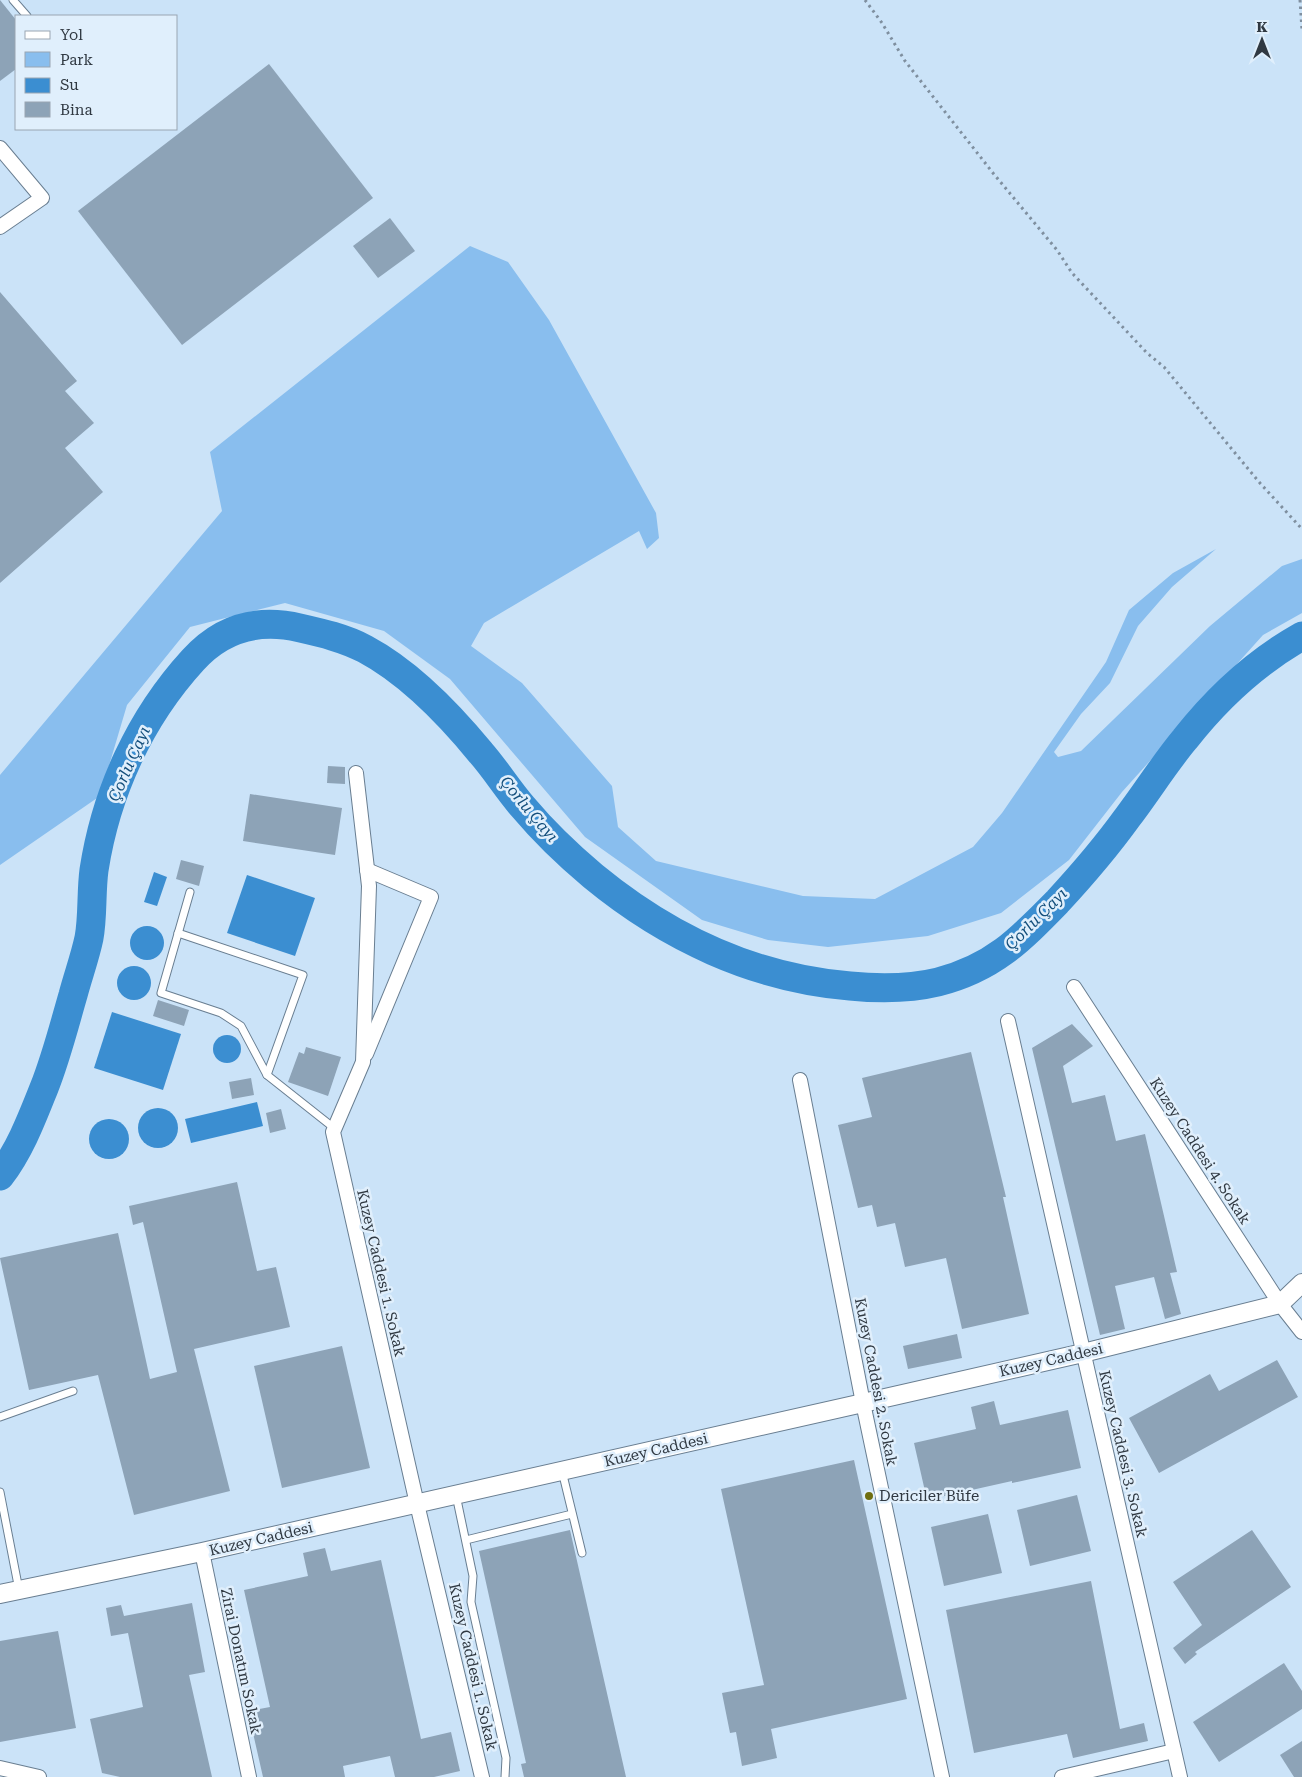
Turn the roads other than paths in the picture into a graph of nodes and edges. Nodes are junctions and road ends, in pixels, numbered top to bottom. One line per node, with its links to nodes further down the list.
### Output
1 (13, 0): 2 (lane)
2 (26, 15)
3 (0, 148): 4 (street)
4 (0, 228)
5 (356, 773): 6 (street)
6 (367, 870): 11 (street); 11 (street)
7 (190, 892): 8 (lane)
8 (178, 933): 12 (lane); 12 (lane)
9 (1074, 987): 16 (street, Kuzey Caddesi 4. Sokak)
10 (1008, 1021): 18 (street, Kuzey Caddesi 3. Sokak)
11 (363, 1062): 14 (street)
12 (267, 1075): 14 (lane)
13 (800, 1080): 20 (street, Kuzey Caddesi 2. Sokak)
14 (334, 1128): 25 (street, Kuzey Caddesi 1. Sokak)
15 (1302, 1283): 16 (street, Kuzey Caddesi)
16 (1280, 1304): 17 (street, Kuzey Caddesi 4. Sokak); 18 (street, Kuzey Caddesi)
17 (1302, 1332)
18 (1083, 1353): 20 (street, Kuzey Caddesi); 32 (street, Kuzey Caddesi 3. Sokak)
19 (73, 1391): 21 (lane)
20 (863, 1403): 22 (street, Kuzey Caddesi); 38 (street, Kuzey Caddesi 2. Sokak)
21 (0, 1417)
22 (562, 1471): 24 (street, Kuzey Caddesi); 26 (lane)
23 (0, 1492): 30 (lane)
24 (456, 1495): 25 (street, Kuzey Caddesi); 27 (lane)
25 (417, 1504): 28 (street, Kuzey Caddesi); 36 (street, Kuzey Caddesi 1. Sokak)
26 (572, 1514): 27 (lane); 29 (lane)
27 (466, 1540): 37 (lane)
28 (202, 1552): 30 (street, Kuzey Caddesi); 35 (street, Zirai Donatım Sokak)
29 (582, 1553)
30 (19, 1590): 31 (street, Kuzey Caddesi)
31 (0, 1594)
32 (1174, 1751): 39 (street); 40 (street, Kuzey Caddesi 3. Sokak)
33 (0, 1768): 34 (street)
34 (39, 1777)
35 (249, 1777)
36 (482, 1777)
37 (505, 1777)
38 (942, 1777)
39 (1062, 1777)
40 (1180, 1777)

